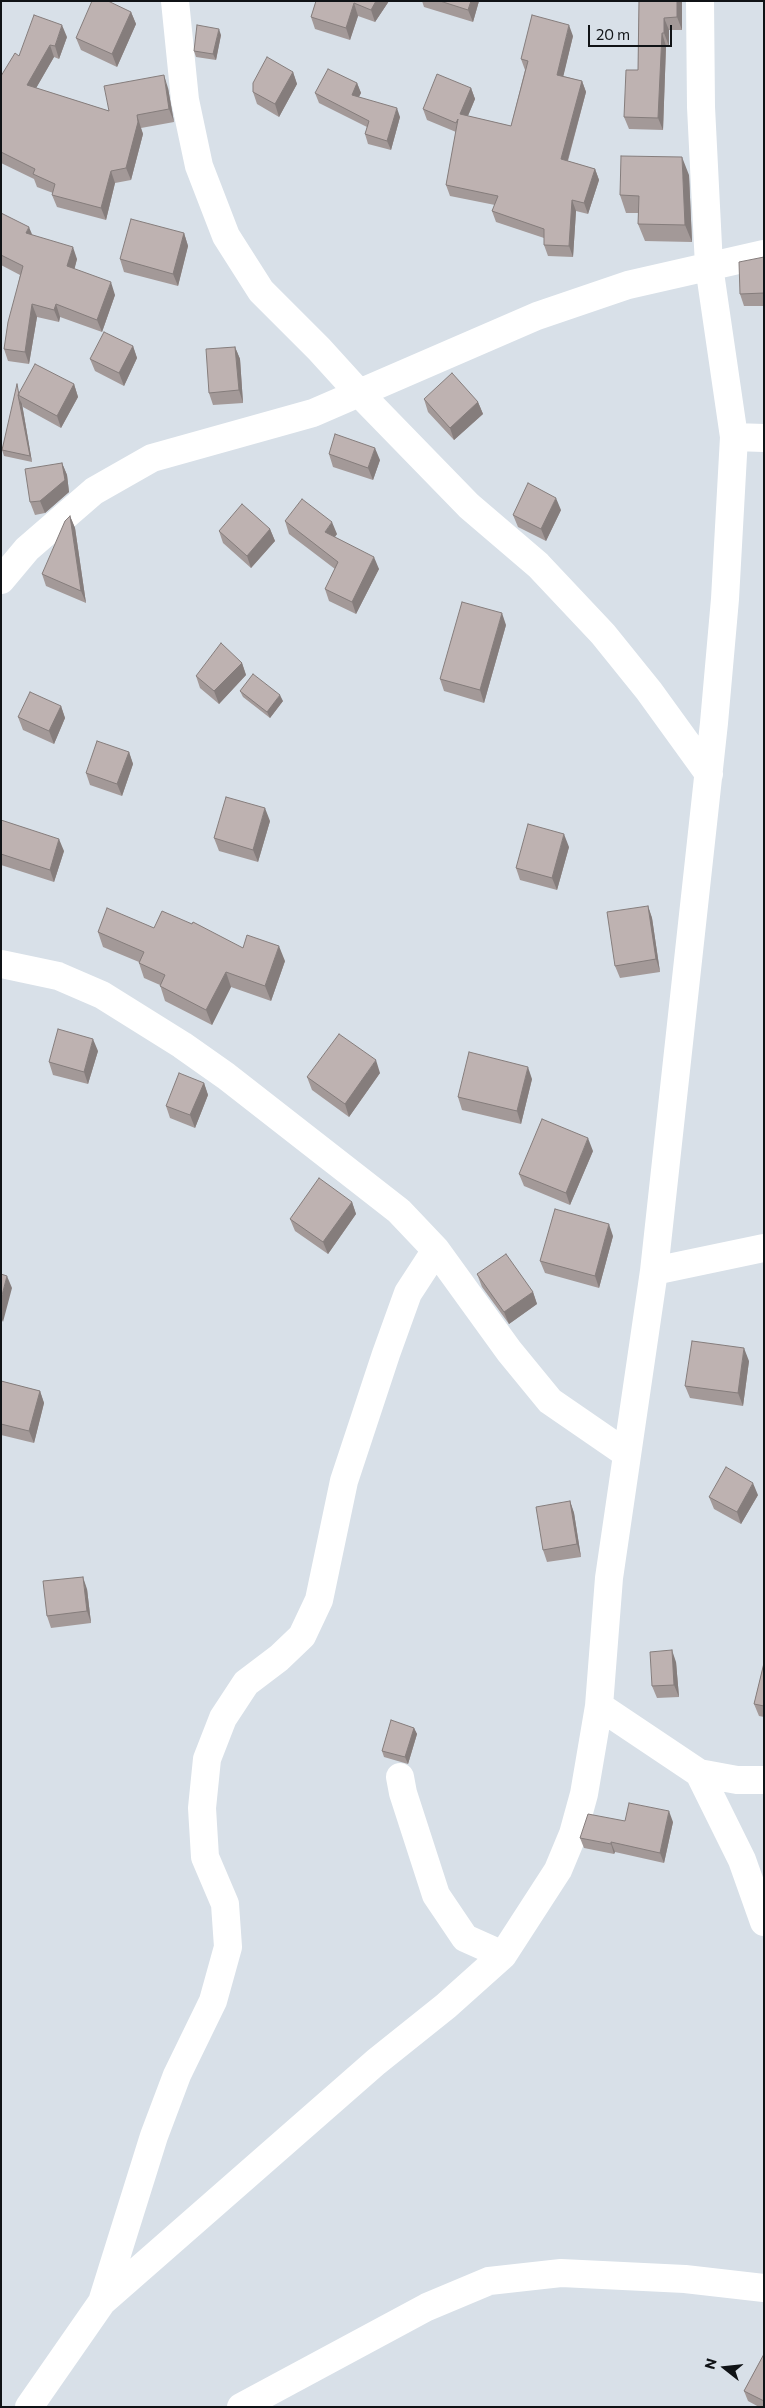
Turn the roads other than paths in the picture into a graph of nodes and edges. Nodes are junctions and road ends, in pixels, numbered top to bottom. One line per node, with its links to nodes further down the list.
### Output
1 (700, 1): 4 (street)
2 (168, 3): 5 (street)
3 (764, 254): 4 (street)
4 (709, 266): 5 (street); 6 (street)
5 (359, 393): 8 (street); 9 (street)
6 (734, 437): 7 (street); 9 (street)
7 (764, 438)
8 (1, 580)
9 (709, 774): 13 (street)
10 (1, 964): 12 (street)
11 (764, 1248): 13 (street)
12 (436, 1250): 14 (street); 22 (street)
13 (654, 1270): 14 (street)
14 (627, 1454): 15 (street)
15 (599, 1706): 16 (street); 20 (street)
16 (699, 1773): 18 (street); 19 (street)
17 (400, 1777): 20 (street)
18 (764, 1780)
19 (764, 1922)
20 (503, 1955): 22 (street)
21 (764, 2288): 24 (street)
22 (102, 2302): 23 (street)
23 (29, 2407)
24 (241, 2407)

